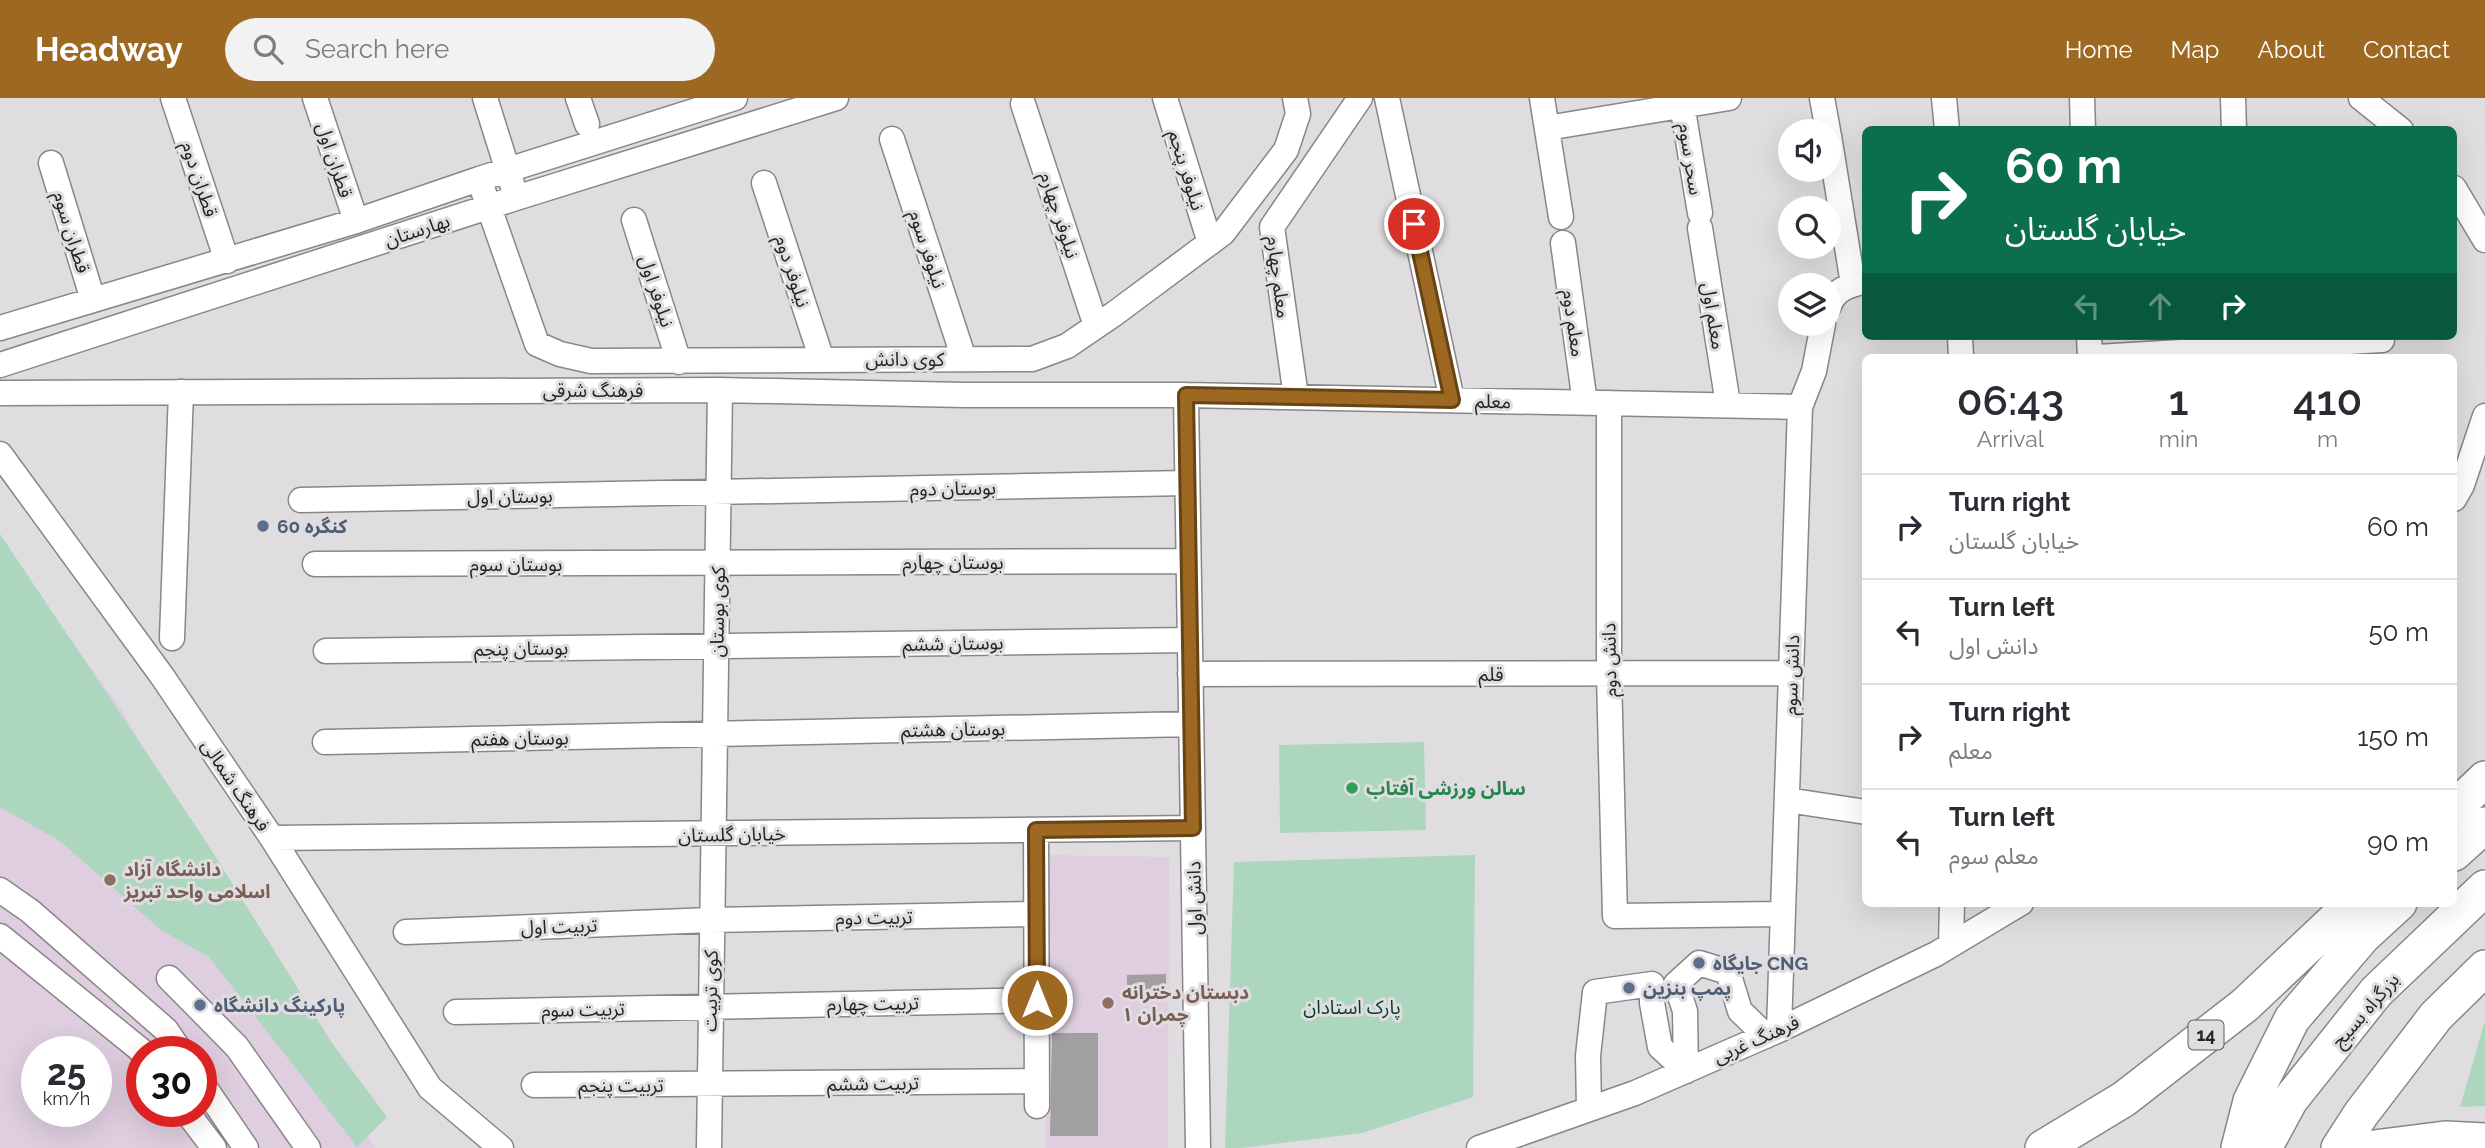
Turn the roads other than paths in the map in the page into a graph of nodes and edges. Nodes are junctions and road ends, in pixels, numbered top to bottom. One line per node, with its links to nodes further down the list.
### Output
1 (173, 98): 43 (street, قطران دوم)
2 (315, 98): 39 (street, قطران اول)
3 (485, 98): 29 (street)
4 (578, 98): 21 (street)
5 (735, 98): 29 (street, بهارستان)
6 (836, 98): 34 (street, بهارستان)
7 (1165, 98): 41 (street, نیلوفر پنجم)
8 (1295, 98): 41 (street, کوی دانش)
9 (1360, 98): 61 (street, معلم چهارم)
10 (1387, 98): 62 (street)
11 (1542, 98): 26 (street)
12 (1729, 98): 18 (street)
13 (1822, 98): 20 (street)
14 (1944, 98): 22 (street)
15 (2082, 98): 23 (street)
16 (2234, 98): 24 (street)
17 (2361, 98): 25 (street)
18 (1682, 102): 26 (street); 38 (street, سحر سوم)
19 (1023, 104): 47 (street, نیلوفر چهارم)
20 (1826, 119)
21 (587, 124)
22 (1947, 126)
23 (2083, 126)
24 (2234, 126)
25 (2396, 126)
26 (1547, 128): 36 (street)
27 (892, 139): 53 (street, نیلوفر سوم)
28 (51, 163): 46 (street, قطران سوم)
29 (510, 171): 30 (street, بهارستان); 34 (street)
30 (479, 179): 35 (street); 39 (street, بهارستان)
31 (1838, 182): 44 (street)
32 (764, 183): 54 (street, نیلوفر دوم)
33 (2457, 193): 40 (street)
34 (516, 198): 35 (street, بهارستان)
35 (489, 207): 55 (street, کوی دانش); 56 (street, بهارستان)
36 (1561, 216)
37 (634, 220): 55 (street, نیلوفر اول)
38 (1700, 220): 64 (street, معلم اول)
39 (356, 221): 43 (street, بهارستان)
40 (2485, 240)
41 (1210, 243): 47 (street, کوی دانش)
42 (1563, 243): 63 (street, معلم دوم)
43 (227, 261): 46 (street, بهارستان)
44 (1859, 283): 45 (street)
45 (1841, 290)
46 (93, 300): 48 (street, بهارستان)
47 (1096, 326): 53 (street, کوی دانش)
48 (0, 328)
49 (1821, 336): 65 (street, دانش سوم)
50 (2382, 344): 51 (street)
51 (2241, 347): 52 (street)
52 (2140, 354)
53 (964, 359): 54 (street, کوی دانش)
54 (822, 360): 55 (street, کوی دانش)
55 (679, 362)
56 (0, 365)
57 (720, 390): 58 (street, فرهنگ شرقی); 60 (street, فرهنگ شرقی); 69 (street, کوی بوستان)
58 (181, 392): 59 (street, فرهنگ شرقی); 75 (street)
59 (0, 393)
60 (1186, 395): 61 (street, معلم); 68 (street, دانش اول)
61 (1296, 397): 62 (street, معلم)
62 (1452, 400): 63 (street, معلم)
63 (1597, 403): 64 (street, معلم); 81 (street, دانش دوم)
64 (1728, 404): 65 (street, معلم)
65 (1800, 407): 79 (street, دانش سوم)
66 (2485, 416): 70 (street)
67 (0, 454): 93 (street, فرهنگ شمالی)
68 (1187, 483): 69 (street, بوستان دوم); 72 (street, دانش اول)
69 (719, 492): 71 (street, بوستان اول); 73 (street, کوی بوستان)
70 (2457, 494)
71 (301, 500)
72 (1188, 561): 73 (street, بوستان چهارم); 76 (street, دانش اول)
73 (718, 563): 74 (street, بوستان سوم); 77 (street, کوی بوستان)
74 (315, 565)
75 (172, 638)
76 (1190, 640): 77 (street, بوستان ششم); 80 (street, دانش اول)
77 (716, 646): 78 (street, بوستان پنجم); 83 (street, کوی بوستان)
78 (326, 651)
79 (1791, 673): 81 (street, قلم); 86 (street, دانش سوم)
80 (1190, 674): 81 (street, قلم); 82 (street, دانش اول)
81 (1609, 674): 103 (street, دانش دوم)
82 (1191, 724): 83 (street, بوستان هشتم); 90 (street, دانش اول)
83 (715, 734): 84 (street, بوستان هفتم); 92 (street, کوی بوستان)
84 (325, 742)
85 (2485, 779): 87 (highway)
86 (1787, 800): 88 (street); 103 (street, دانش سوم)
87 (2457, 806)
88 (1862, 811)
89 (2485, 825): 94 (highway)
90 (1193, 828): 91 (street, خیابان گلستان); 129 (street, دانش اول)
91 (1036, 830): 92 (street, خیابان گلستان); 102 (street)
92 (713, 835): 93 (street, خیابان گلستان); 104 (street, کوی تربیت)
93 (272, 838): 124 (street, فرهنگ شمالی)
94 (2457, 850)
95 (2485, 887): 133 (highway, بزرگراه بسیج)
96 (0, 890): 101 (street)
97 (1952, 907): 107 (street)
98 (2014, 907): 107 (street, فرهنگ غربی)
99 (2349, 907): 131 (highway, 14)
100 (2395, 907): 132 (highway)
101 (30, 911): 106 (street); 114 (street)
102 (1036, 914): 104 (street, تربیت دوم); 110 (street)
103 (1783, 914): 113 (street, دانش سوم)
104 (711, 920): 105 (street, تربیت اول); 111 (street, کوی تربیت)
105 (406, 932)
106 (4, 939): 115 (street)
107 (1951, 945): 113 (street, فرهنگ غربی)
108 (2485, 968): 121 (highway)
109 (169, 978): 127 (street)
110 (1037, 1000): 111 (street, تربیت چهارم); 117 (street, تربیت ششم)
111 (710, 1006): 112 (street, تربیت سوم); 117 (street, کوی تربیت)
112 (456, 1012)
113 (1772, 1033): 116 (street, فرهنگ غربی); 116 (street)
114 (170, 1036)
115 (126, 1038)
116 (1686, 1071): 120 (street, فرهنگ غربی); 120 (street)
117 (708, 1084): 118 (street, تربیت پنجم); 128 (street, کوی تربیت)
118 (534, 1085)
119 (217, 1105): 126 (street)
120 (1589, 1109): 130 (street, فرهنگ غربی)
121 (2361, 1114): 134 (highway); 135 (highway)
122 (199, 1127): 125 (street)
123 (2485, 1141): 136 (highway)
124 (499, 1147)
125 (214, 1148)
126 (246, 1148)
127 (308, 1148)
128 (709, 1148)
129 (1198, 1148)
130 (1479, 1148)
131 (2043, 1148)
132 (2239, 1148)
133 (2264, 1148)
134 (2339, 1148)
135 (2346, 1148)
136 (2374, 1148)

